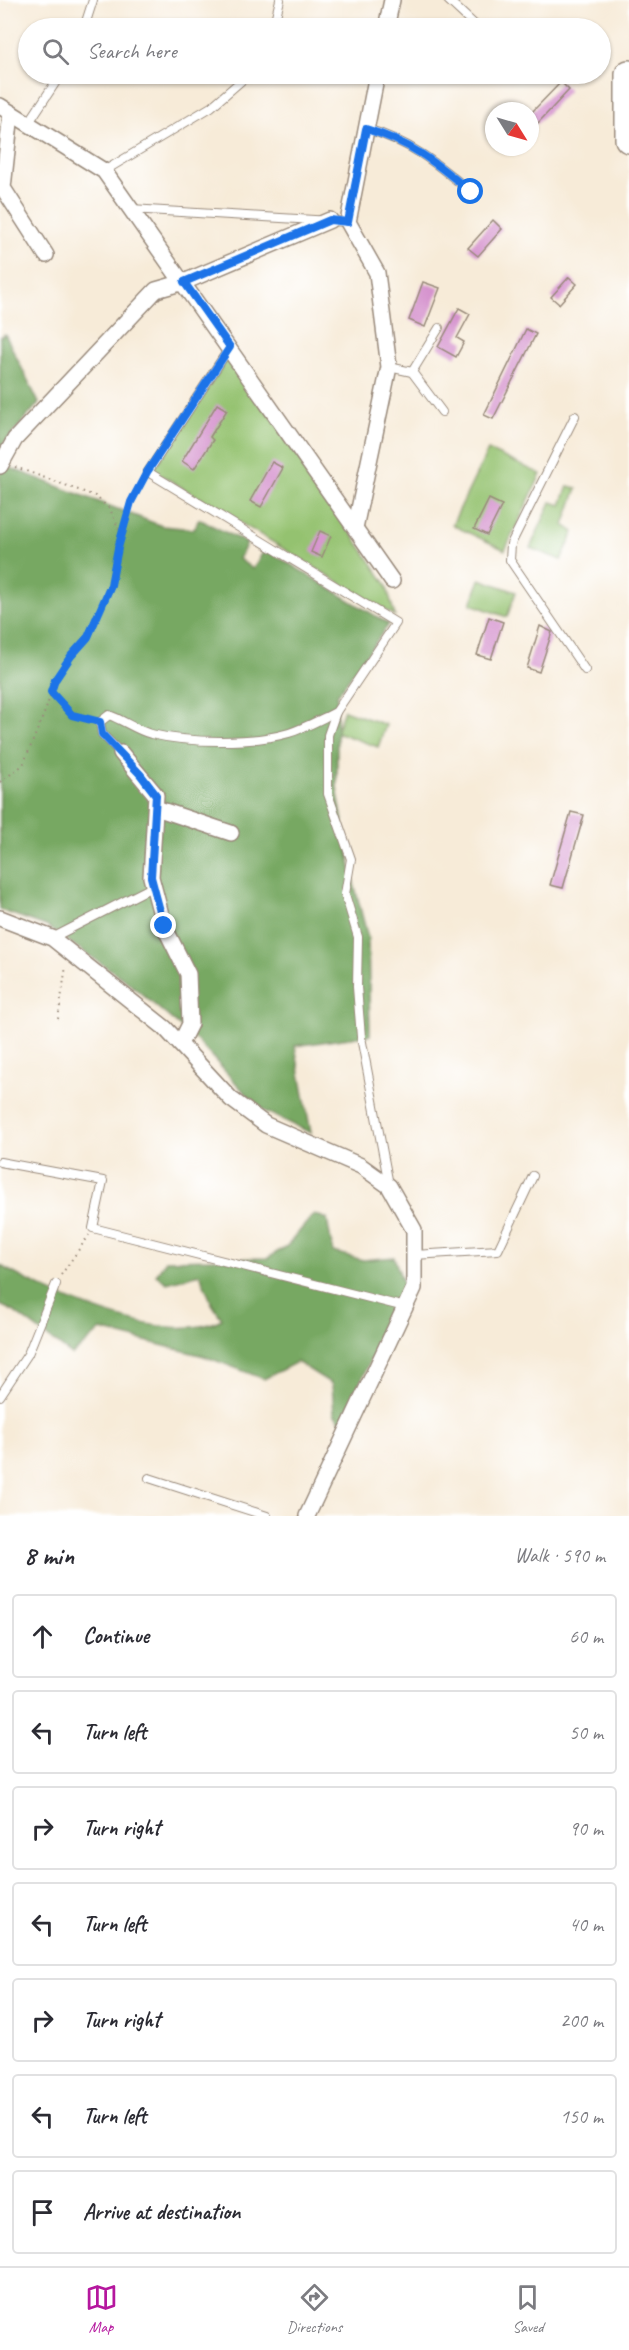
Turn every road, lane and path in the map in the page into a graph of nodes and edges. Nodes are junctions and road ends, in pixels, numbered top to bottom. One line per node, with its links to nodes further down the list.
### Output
1 (93, 0): 5 (lane)
2 (280, 0): 6 (lane)
3 (392, 0): 7 (street)
4 (448, 0): 8 (lane)
5 (87, 18)
6 (276, 18)
7 (388, 18)
8 (467, 18)
9 (629, 74): 16 (highway)
10 (54, 84): 14 (lane)
11 (237, 84): 17 (lane)
12 (375, 84): 15 (street)
13 (5, 109): 14 (street); 22 (street)
14 (28, 124): 17 (street)
15 (366, 129): 18 (lane); 21 (street)
16 (629, 139)
17 (104, 171): 19 (street)
18 (471, 192)
19 (131, 209): 20 (lane); 23 (street)
20 (330, 220): 21 (lane); 23 (street)
21 (348, 222): 26 (street)
22 (46, 255)
23 (184, 282): 25 (street); 30 (street)
24 (439, 328): 27 (lane)
25 (230, 347): 31 (lane); 32 (street)
26 (389, 367): 27 (lane); 32 (street)
27 (412, 372): 28 (lane)
28 (442, 412)
29 (575, 416): 35 (lane)
30 (4, 467): 33 (path)
31 (147, 472): 33 (path); 37 (lane)
32 (355, 528): 34 (street)
33 (122, 535): 36 (path)
34 (392, 581)
35 (585, 670)
36 (51, 692): 38 (path); 40 (path)
37 (336, 712): 38 (lane); 51 (lane)
38 (100, 722): 39 (lane)
39 (121, 753): 41 (street)
40 (0, 782)
41 (156, 808): 42 (street); 43 (street)
42 (231, 833)
43 (154, 886): 45 (lane); 48 (street)
44 (0, 918): 45 (street)
45 (52, 938): 46 (street)
46 (68, 951): 47 (path); 48 (street)
47 (58, 1019)
48 (180, 1044): 51 (street)
49 (0, 1162): 52 (lane)
50 (533, 1176): 53 (lane)
51 (389, 1186): 53 (street)
52 (93, 1228): 54 (path); 55 (lane)
53 (414, 1255): 55 (street)
54 (56, 1284): 56 (lane)
55 (405, 1307): 60 (street)
56 (0, 1396)
57 (149, 1478): 58 (lane)
58 (251, 1514): 59 (lane)
59 (267, 1516)
60 (307, 1516)

